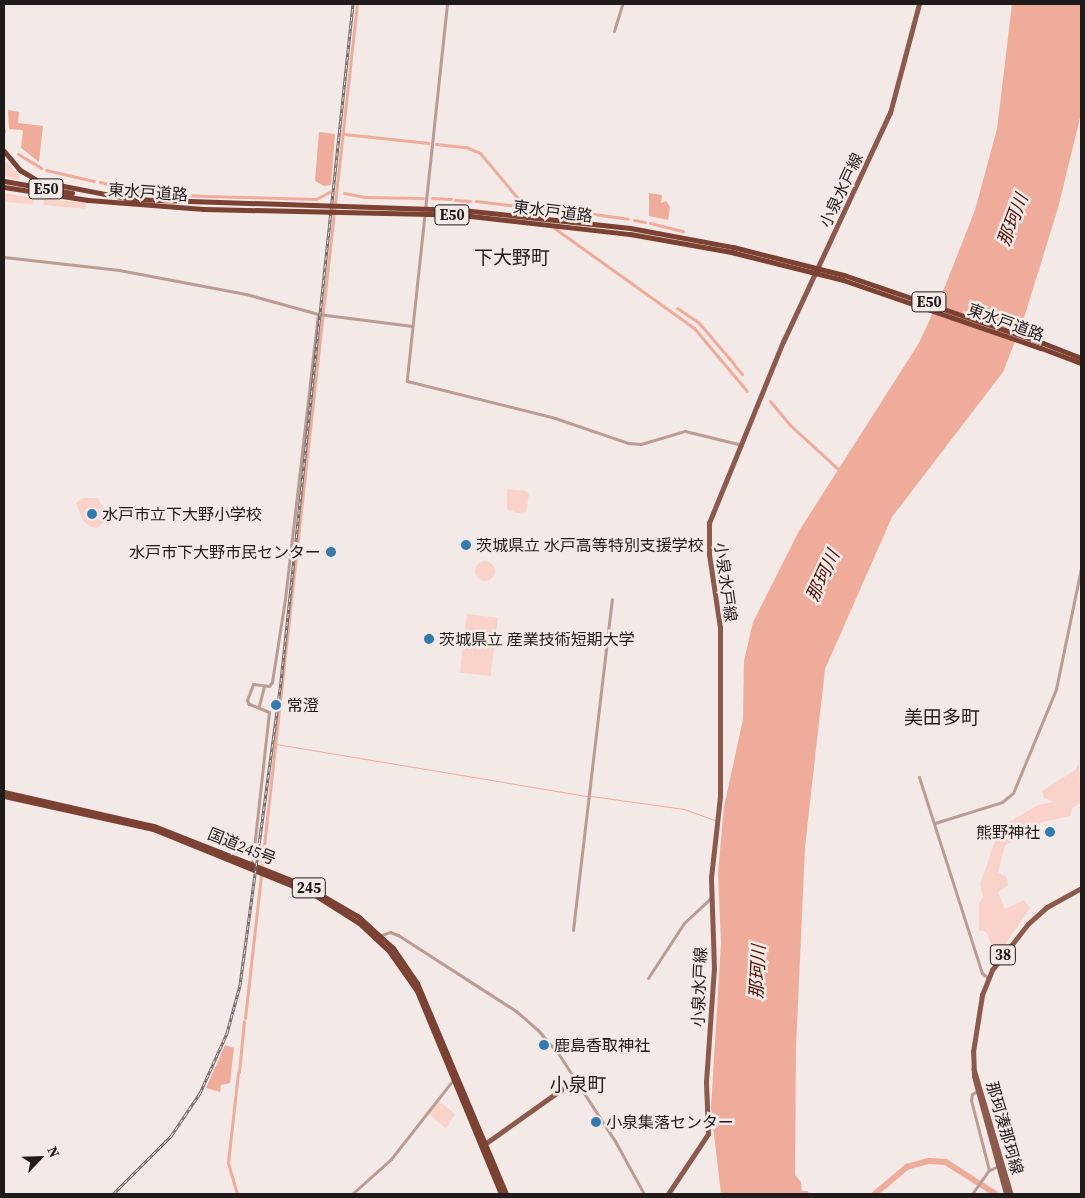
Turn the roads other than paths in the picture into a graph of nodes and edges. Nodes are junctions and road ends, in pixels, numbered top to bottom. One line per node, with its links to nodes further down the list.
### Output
1 (447, 4): 11 (street)
2 (622, 4): 4 (street)
3 (918, 4): 14 (main road, 小泉水戸線)
4 (614, 31)
5 (4, 151): 8 (highway)
6 (4, 182): 8 (highway, 東水戸道路 / E50)
7 (4, 188): 8 (highway, 東水戸道路 / E50)
8 (89, 196): 12 (highway, 東水戸道路 / E50, bridge); 13 (highway, 東水戸道路 / E50, bridge)
9 (4, 257): 10 (street)
10 (318, 314): 11 (street); 17 (street)
11 (412, 326): 14 (street)
12 (1081, 358)
13 (1081, 363)
14 (742, 445): 24 (main road, 小泉水戸線)
15 (1081, 568): 21 (street)
16 (612, 599): 25 (street)
17 (264, 686): 18 (street); 18 (street)
18 (259, 706): 22 (street)
19 (919, 777): 21 (street)
20 (4, 794): 22 (highway, 国道245号 / 245)
21 (935, 823): 28 (street)
22 (252, 866): 26 (highway, 国道245号 / 245)
23 (1081, 888): 28 (main road, 那珂湊那珂線 / 38)
24 (712, 897): 27 (street); 41 (main road, 小泉水戸線)
25 (574, 930)
26 (378, 937): 30 (highway, 国道245号 / 245); 31 (street)
27 (648, 978)
28 (988, 978): 29 (main road, 那珂湊那珂線 / 38)
29 (974, 1068): 32 (main road, 那珂湊那珂線 / 38); 43 (main road, 那珂湊那珂線 / 38)
30 (456, 1078): 33 (highway, 国道245号 / 245); 37 (street)
31 (574, 1080): 33 (main road); 40 (street)
32 (977, 1091): 34 (main road, 那珂湊那珂線 / 38); 35 (street)
33 (484, 1145): 38 (highway, 国道245号 / 245); 39 (highway, 国道245号 / 245)
34 (998, 1166): 35 (street); 36 (main road, 那珂湊那珂線 / 38)
35 (989, 1170): 42 (street)
36 (1005, 1192)
37 (352, 1194)
38 (501, 1194)
39 (506, 1194)
40 (644, 1194)
41 (668, 1194)
42 (972, 1194)
43 (1011, 1194)

